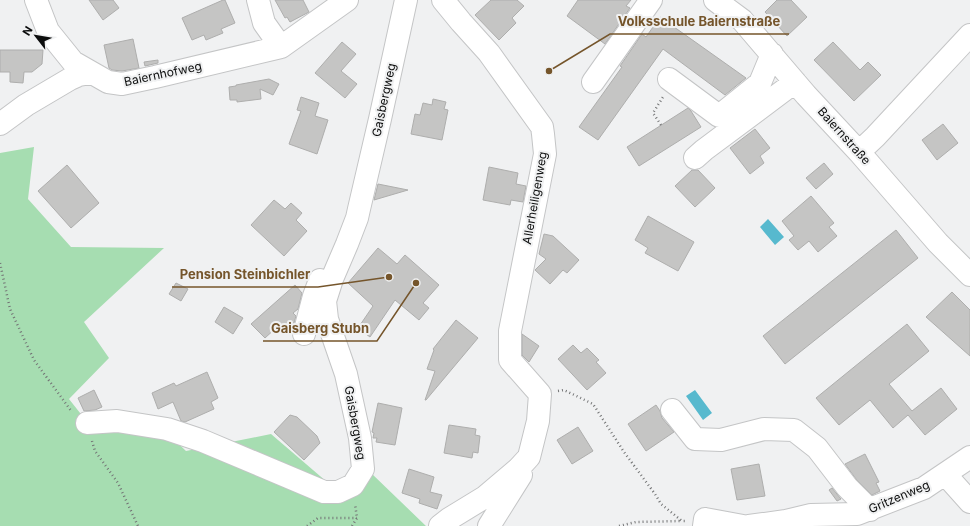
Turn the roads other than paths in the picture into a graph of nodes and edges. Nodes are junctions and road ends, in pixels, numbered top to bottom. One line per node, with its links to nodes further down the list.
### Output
1 (36, 0): 11 (street, Baiernhofweg)
2 (258, 0): 9 (street)
3 (347, 0): 9 (street, Baiernhofweg)
4 (406, 0): 18 (street, Gaisbergweg)
5 (443, 0): 24 (street, Allerheiligenweg)
6 (651, 0): 13 (street)
7 (716, 0): 10 (street, Baiernstraße)
8 (970, 35): 16 (street)
9 (281, 47): 11 (street, Baiernhofweg)
10 (772, 54): 12 (street); 14 (street, Baiernstraße)
11 (91, 73): 15 (street)
12 (671, 80)
13 (593, 82)
14 (795, 82): 16 (street, Baiernstraße); 17 (street)
15 (0, 124)
16 (859, 152): 19 (street, Baiernstraße)
17 (695, 158)
18 (347, 244): 20 (street); 22 (street, Gaisbergweg)
19 (970, 275)
20 (304, 334)
21 (672, 410): 27 (street)
22 (86, 423)
23 (970, 457): 25 (street, Gritzenweg)
24 (524, 462): 29 (street); 30 (street)
25 (944, 474): 26 (street); 27 (street, Gritzenweg)
26 (970, 502)
27 (863, 516): 32 (street)
28 (704, 523): 31 (street)
29 (440, 526)
30 (489, 526)
31 (743, 526)
32 (749, 526)

